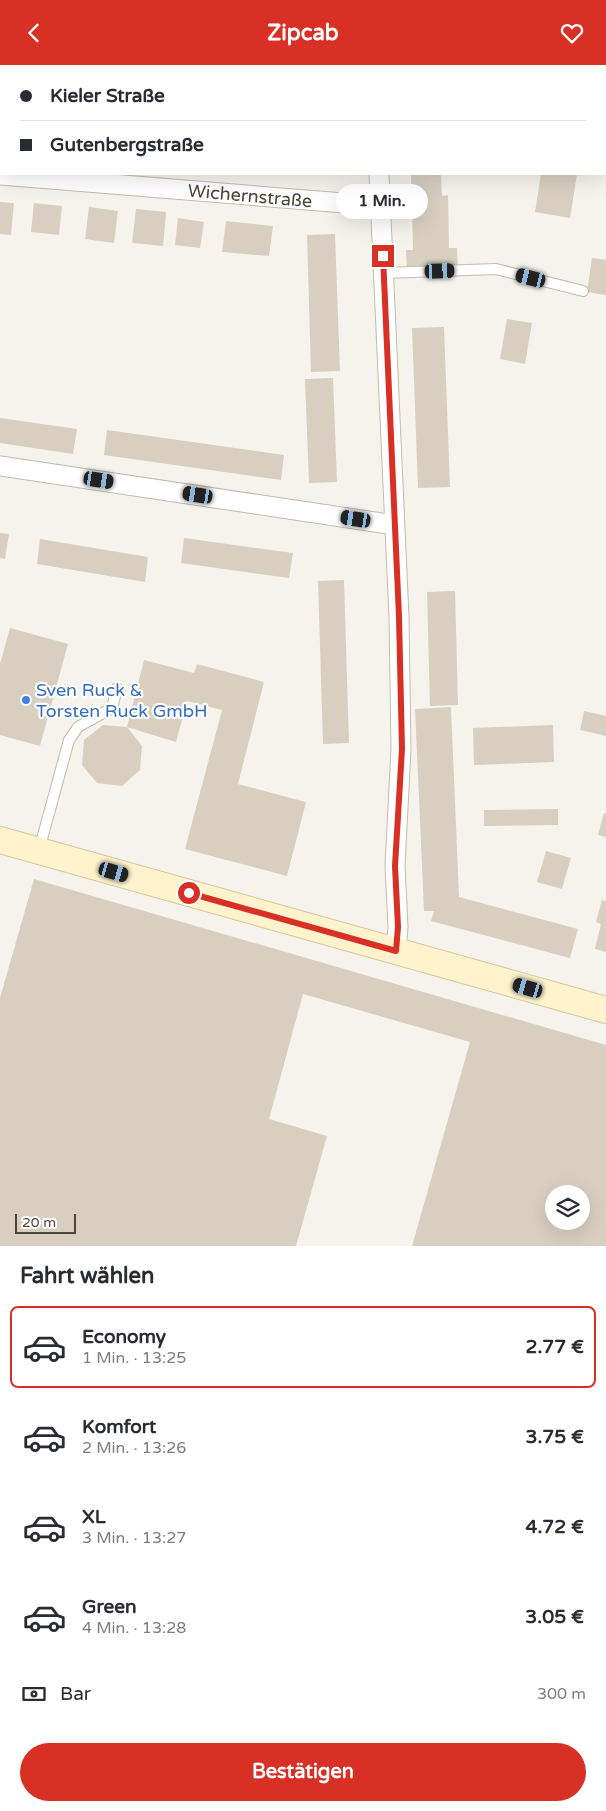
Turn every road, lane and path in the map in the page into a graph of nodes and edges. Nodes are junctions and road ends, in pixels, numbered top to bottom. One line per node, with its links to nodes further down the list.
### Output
1 (0, 175): 3 (street, Wichernstraße)
2 (379, 175): 3 (street)
3 (381, 207): 4 (street)
4 (384, 273): 5 (lane); 7 (street)
5 (583, 291)
6 (0, 466): 7 (street)
7 (395, 525): 11 (street)
8 (117, 688): 10 (lane)
9 (0, 840): 10 (street)
10 (38, 851): 11 (street)
11 (396, 951): 12 (street)
12 (606, 1010)

